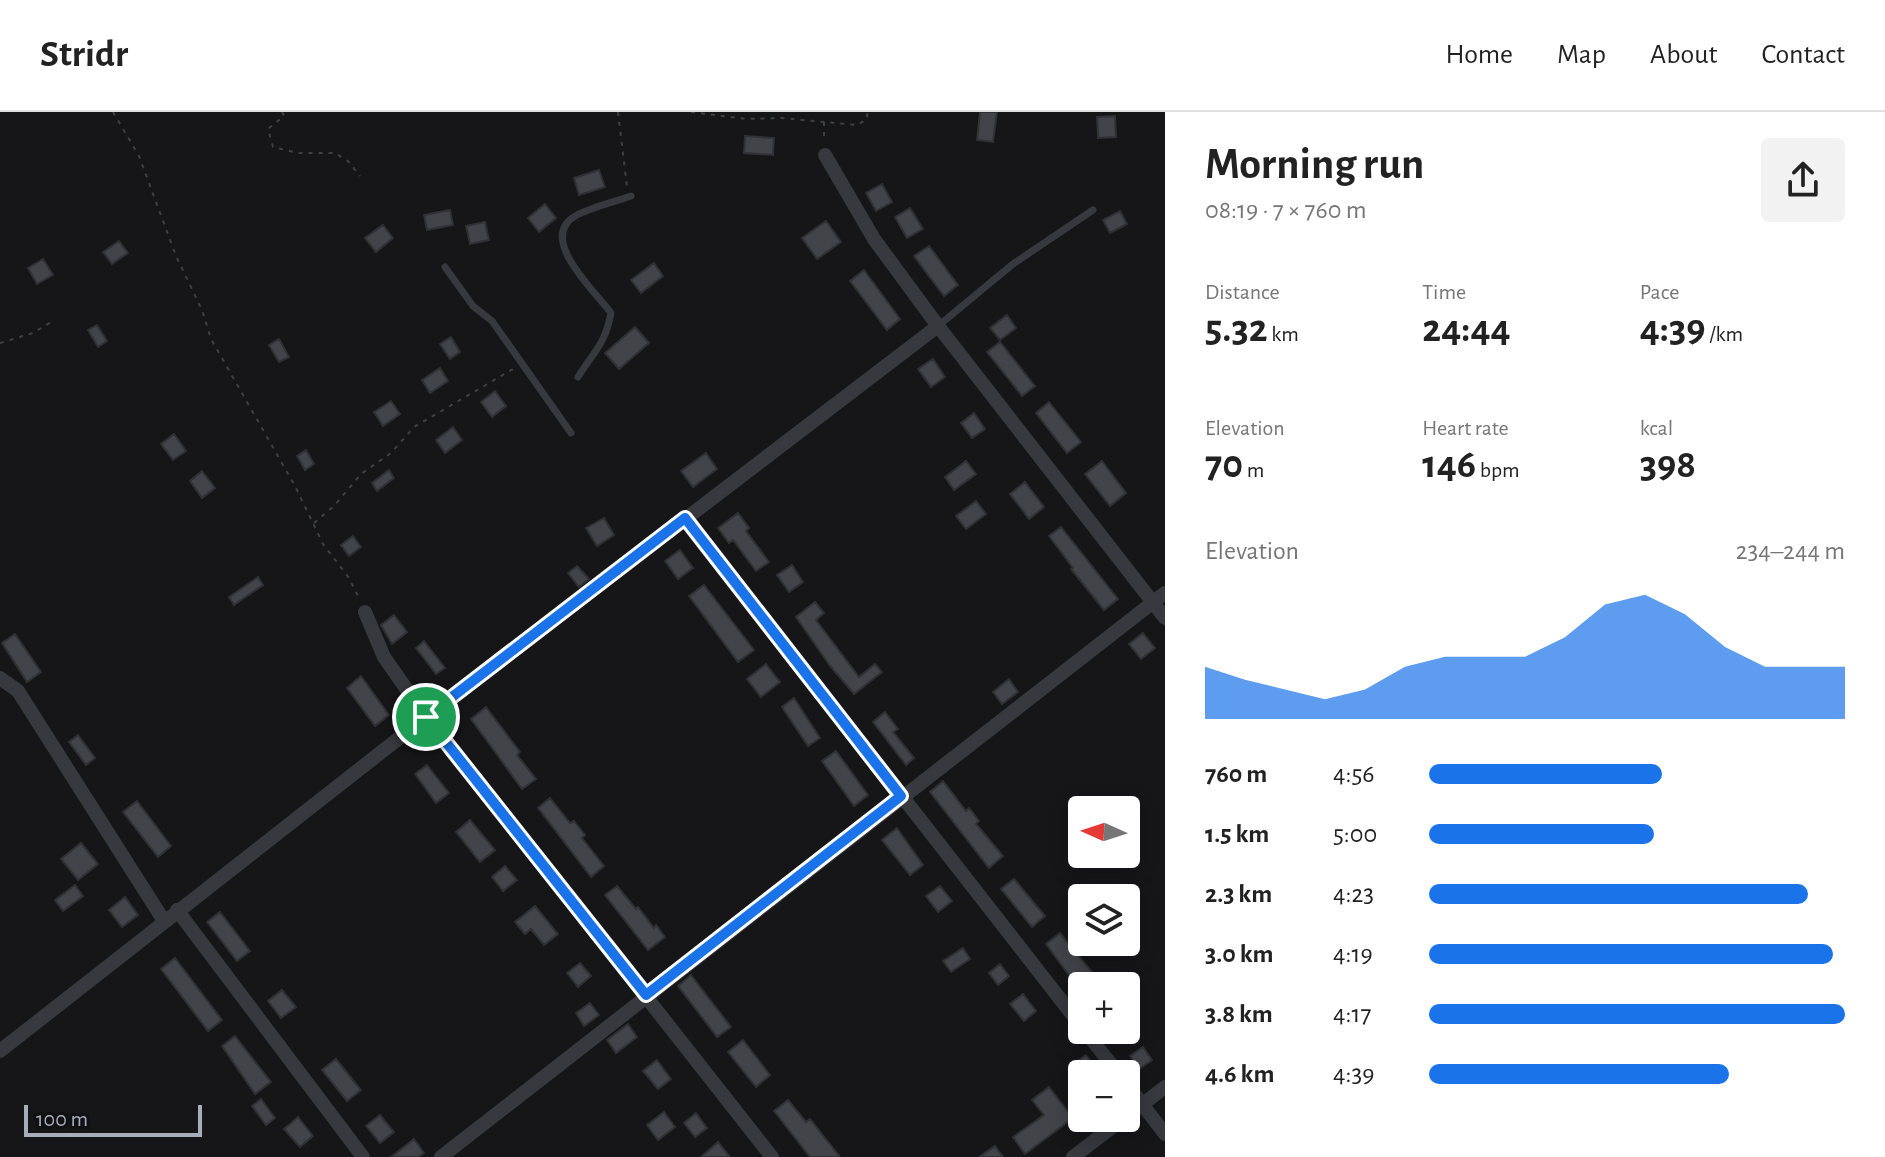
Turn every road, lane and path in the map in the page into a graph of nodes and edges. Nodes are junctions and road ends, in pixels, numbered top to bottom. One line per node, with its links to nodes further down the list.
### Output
1 (113, 112): 19 (path)
2 (282, 112): 8 (path)
3 (618, 112): 9 (path)
4 (691, 112): 6 (path)
5 (868, 112): 6 (path)
6 (824, 122): 7 (path)
7 (825, 155): 13 (street)
8 (360, 176)
9 (631, 196): 16 (lane)
10 (1093, 210): 13 (lane)
11 (445, 267): 15 (lane)
12 (53, 321): 14 (path)
13 (938, 326): 18 (street); 20 (street)
14 (0, 343)
15 (521, 364): 17 (lane); 19 (path)
16 (578, 377)
17 (571, 433)
18 (685, 518): 24 (street); 25 (street)
19 (313, 524): 21 (path)
20 (1159, 598): 22 (street); 25 (street)
21 (365, 612): 24 (street)
22 (1165, 618)
23 (0, 678): 27 (street)
24 (426, 717): 26 (street); 28 (street)
25 (901, 796): 28 (street); 29 (street)
26 (177, 910): 27 (street); 38 (street)
27 (164, 921): 31 (street)
28 (646, 995): 39 (street); 40 (street)
29 (1068, 1010)
30 (1095, 1044): 32 (street)
31 (0, 1051)
32 (1108, 1060)
33 (1165, 1087): 35 (street)
34 (1140, 1101): 35 (street)
35 (1142, 1104): 37 (street)
36 (1106, 1132): 41 (street)
37 (1165, 1134)
38 (363, 1157)
39 (441, 1157)
40 (772, 1157)
41 (1073, 1157)

